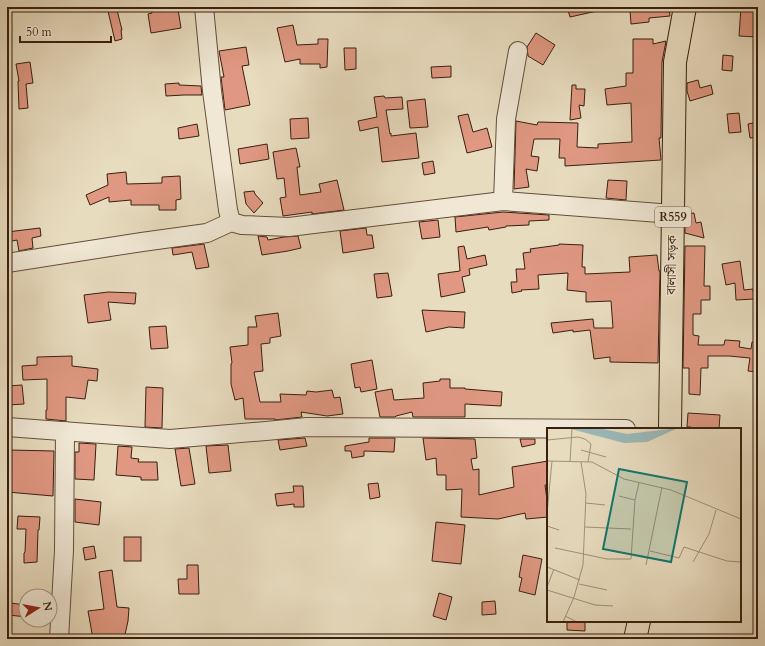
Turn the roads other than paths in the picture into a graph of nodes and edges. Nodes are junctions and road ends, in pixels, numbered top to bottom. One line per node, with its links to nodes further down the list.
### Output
1 (204, 7): 6 (street)
2 (685, 7): 5 (main road, বালাসী সড়ক / R559)
3 (518, 51): 4 (street)
4 (503, 200): 5 (street); 6 (street)
5 (673, 214): 10 (main road, বালাসী সড়ক / R559)
6 (231, 222): 7 (street)
7 (7, 263)
8 (7, 427): 11 (street)
9 (547, 428): 11 (street)
10 (670, 428)
11 (65, 431): 13 (street)
12 (639, 622): 14 (main road)
13 (59, 639)
14 (635, 639)

